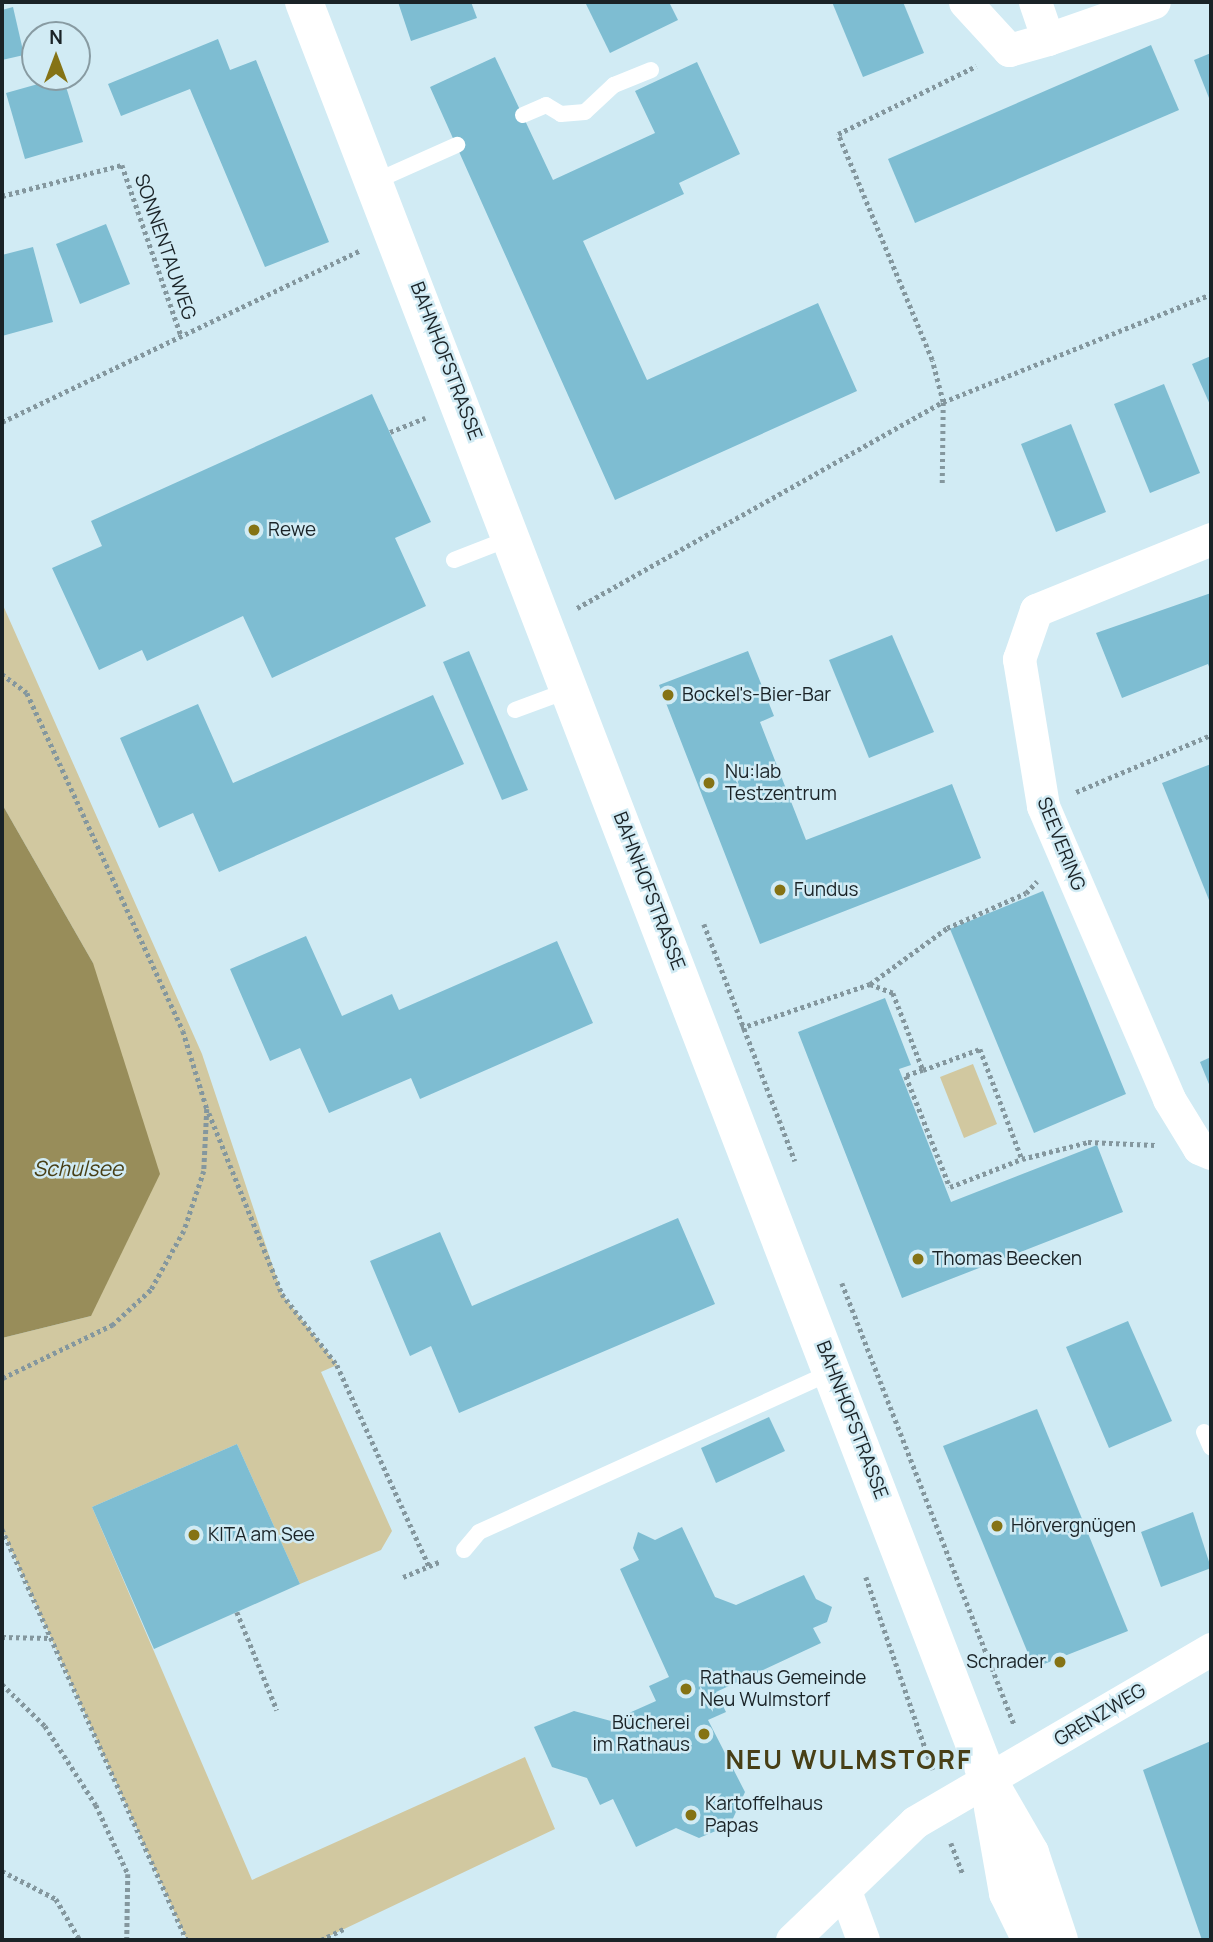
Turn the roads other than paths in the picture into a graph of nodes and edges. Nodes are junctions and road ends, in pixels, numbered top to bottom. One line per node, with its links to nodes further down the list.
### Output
1 (304, 2): 9 (street, BAHNHOFSTRASSE)
2 (965, 2): 5 (street)
3 (1035, 2): 5 (street)
4 (1154, 2): 5 (street)
5 (1048, 39)
6 (651, 71): 7 (lane)
7 (523, 115)
8 (457, 145): 9 (lane)
9 (376, 181): 10 (street, BAHNHOFSTRASSE)
10 (514, 537): 12 (lane); 13 (street, BAHNHOFSTRASSE)
11 (1211, 539): 15 (street, SEEVERING)
12 (454, 560)
13 (570, 690): 14 (lane); 16 (street, BAHNHOFSTRASSE)
14 (515, 710)
15 (1205, 1150)
16 (834, 1371): 19 (lane); 21 (street, BAHNHOFSTRASSE)
17 (1204, 1432): 18 (lane)
18 (1211, 1448)
19 (464, 1550)
20 (1211, 1650): 21 (street, GRENZWEG)
21 (989, 1782): 22 (street, GRENZWEG); 25 (street, BAHNHOFSTRASSE); 26 (street, BAHNHOFSTRASSE)
22 (845, 1891): 23 (street, GRENZWEG); 24 (street)
23 (792, 1940)
24 (863, 1940)
25 (1031, 1940)
26 (1059, 1940)

